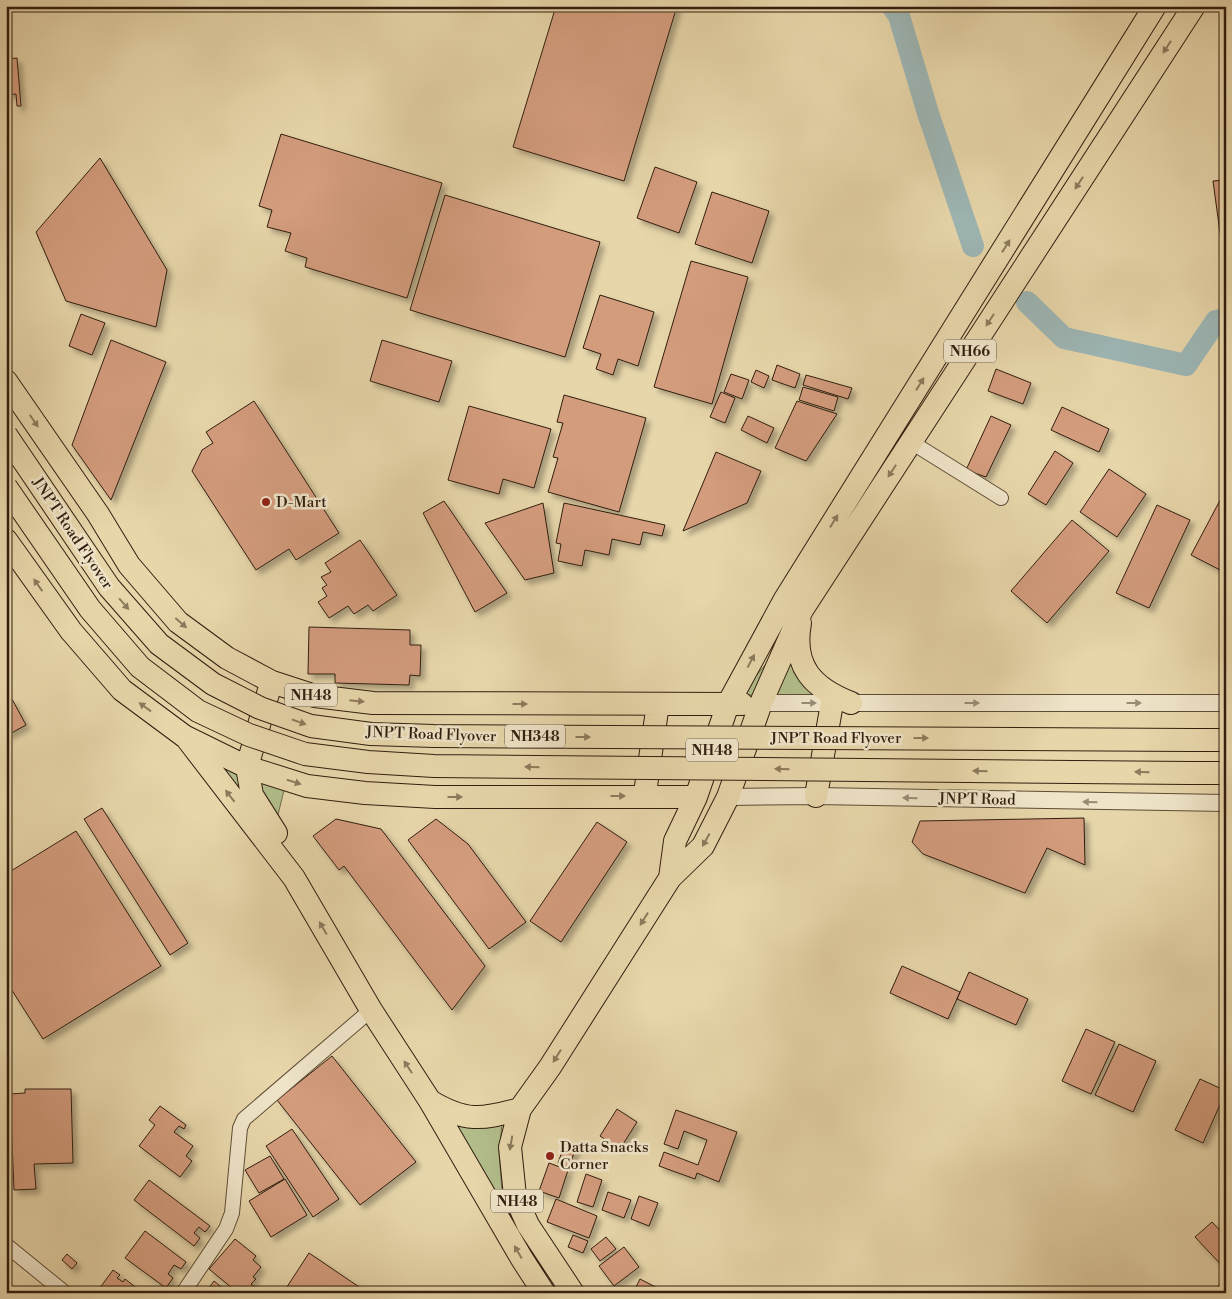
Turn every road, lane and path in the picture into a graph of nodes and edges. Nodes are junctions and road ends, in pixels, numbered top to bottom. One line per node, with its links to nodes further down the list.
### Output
1 (1155, 6): 14 (highway, NH66, one-way to 1)
2 (1194, 6): 5 (highway, NH66, one-way to 5)
3 (6, 381): 10 (highway, NH48, one-way to 10)
4 (6, 435): 17 (highway, JNPT Road Flyover / NH348, one-way to 17, bridge)
5 (911, 442): 7 (street); 9 (highway, NH66, one-way to 9)
6 (6, 487): 19 (highway, JNPT Road Flyover / NH348, one-way to 6, bridge)
7 (1001, 498)
8 (6, 540): 16 (highway, NH48, one-way to 8)
9 (802, 610): 11 (highway); 15 (highway, NH66)
10 (272, 682): 13 (highway, NH48, one-way to 13); 18 (highway)
11 (842, 703): 12 (street, one-way to 12); 15 (street, one-way to 11); 22 (highway)
12 (1226, 703)
13 (658, 704): 14 (highway, NH48); 20 (highway)
14 (728, 704): 15 (highway, NH48); 21 (highway, NH48)
15 (760, 704): 23 (highway)
16 (184, 736): 18 (highway); 25 (highway, NH48, one-way to 16)
17 (1226, 740)
18 (247, 767): 20 (highway, one-way to 20); 25 (highway)
19 (1226, 773)
20 (644, 796): 21 (highway)
21 (696, 796): 26 (highway, NH48)
22 (816, 796): 23 (street, JNPT Road); 24 (street, JNPT Road, one-way to 22)
23 (728, 797): 26 (highway, one-way to 26)
24 (1226, 803)
25 (294, 878): 27 (highway, NH48, one-way to 25)
26 (670, 878): 29 (highway, one-way to 29)
27 (371, 1010): 28 (highway, NH48, one-way to 27); 32 (street)
28 (430, 1101): 29 (highway); 33 (highway, NH48, one-way to 28)
29 (524, 1104): 34 (highway, NH48, one-way to 34)
30 (6, 1245): 31 (street)
31 (65, 1293)
32 (183, 1293)
33 (544, 1293)
34 (573, 1293)

